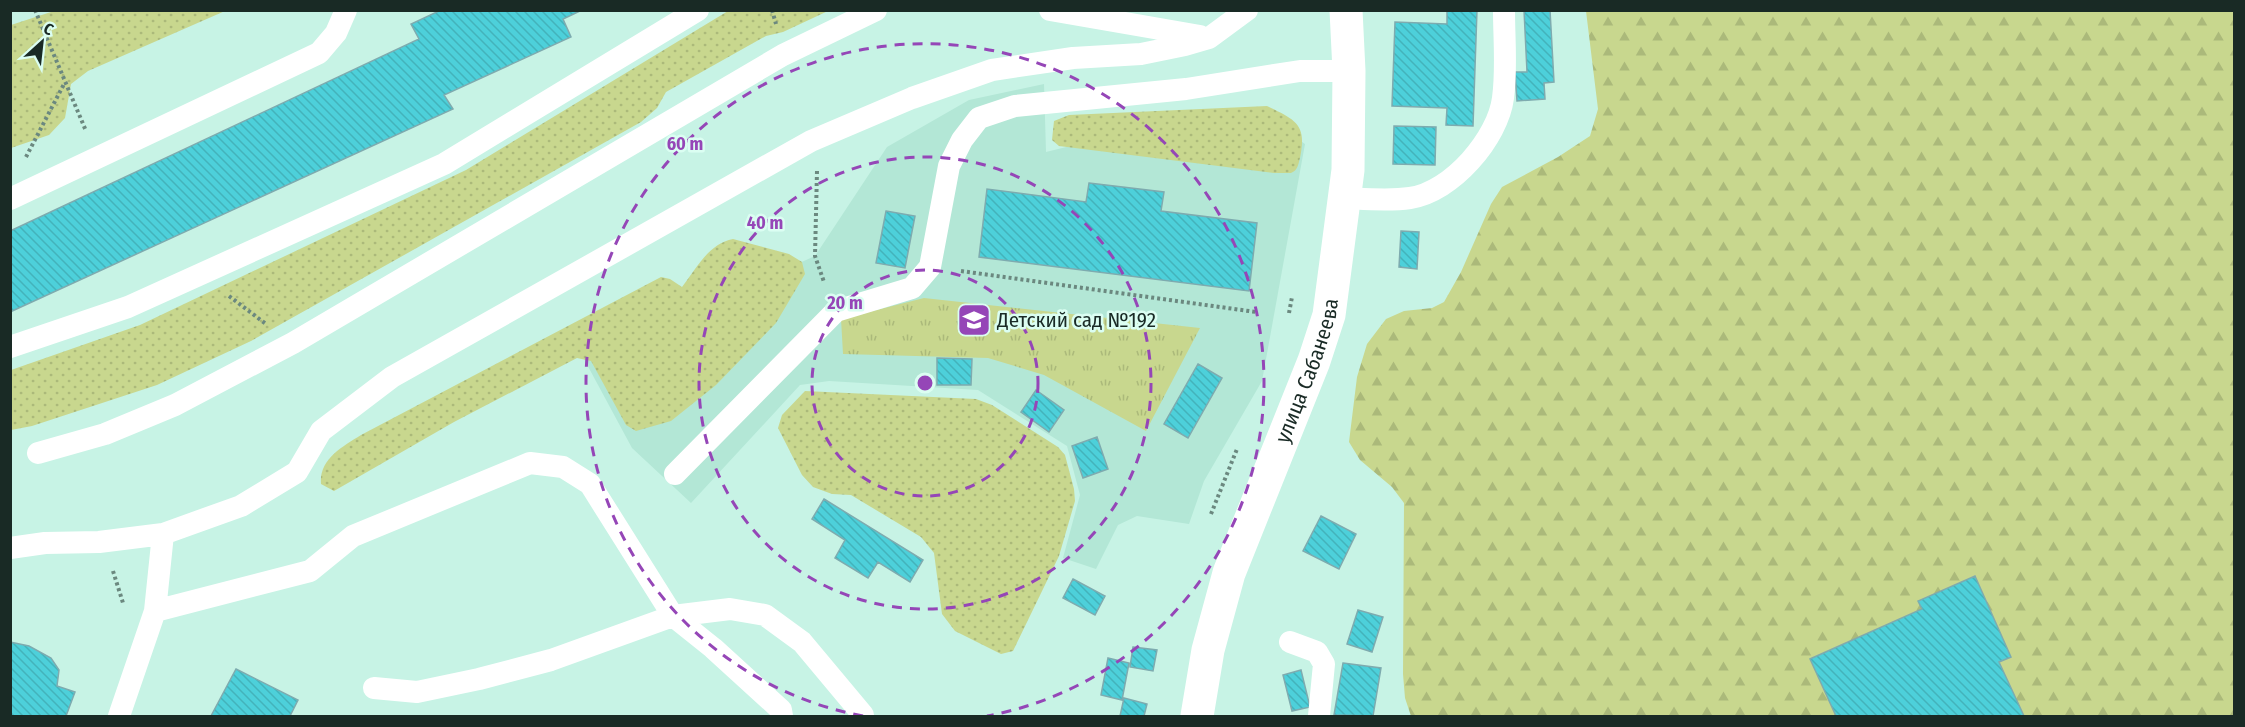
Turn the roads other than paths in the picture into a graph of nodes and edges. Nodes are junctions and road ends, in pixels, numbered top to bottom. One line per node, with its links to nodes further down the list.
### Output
1 (346, 10): 10 (lane)
2 (698, 10): 12 (lane)
3 (876, 10): 13 (lane)
4 (1050, 10): 8 (lane)
5 (1247, 10): 8 (lane)
6 (1346, 10): 9 (street, улица Сабанеева)
7 (1504, 10): 11 (lane)
8 (1209, 38): 15 (lane)
9 (1349, 71): 11 (street, улица Сабанеева); 14 (lane)
10 (11, 198)
11 (1346, 198): 24 (street, улица Сабанеева)
12 (10, 347)
13 (38, 453)
14 (675, 474)
15 (163, 534): 16 (lane); 17 (lane)
16 (10, 548)
17 (155, 611): 18 (lane); 22 (lane)
18 (673, 616): 20 (lane); 21 (lane); 23 (lane)
19 (1290, 642): 25 (lane)
20 (374, 688)
21 (863, 715)
22 (119, 717)
23 (782, 717)
24 (1197, 717)
25 (1319, 717)

